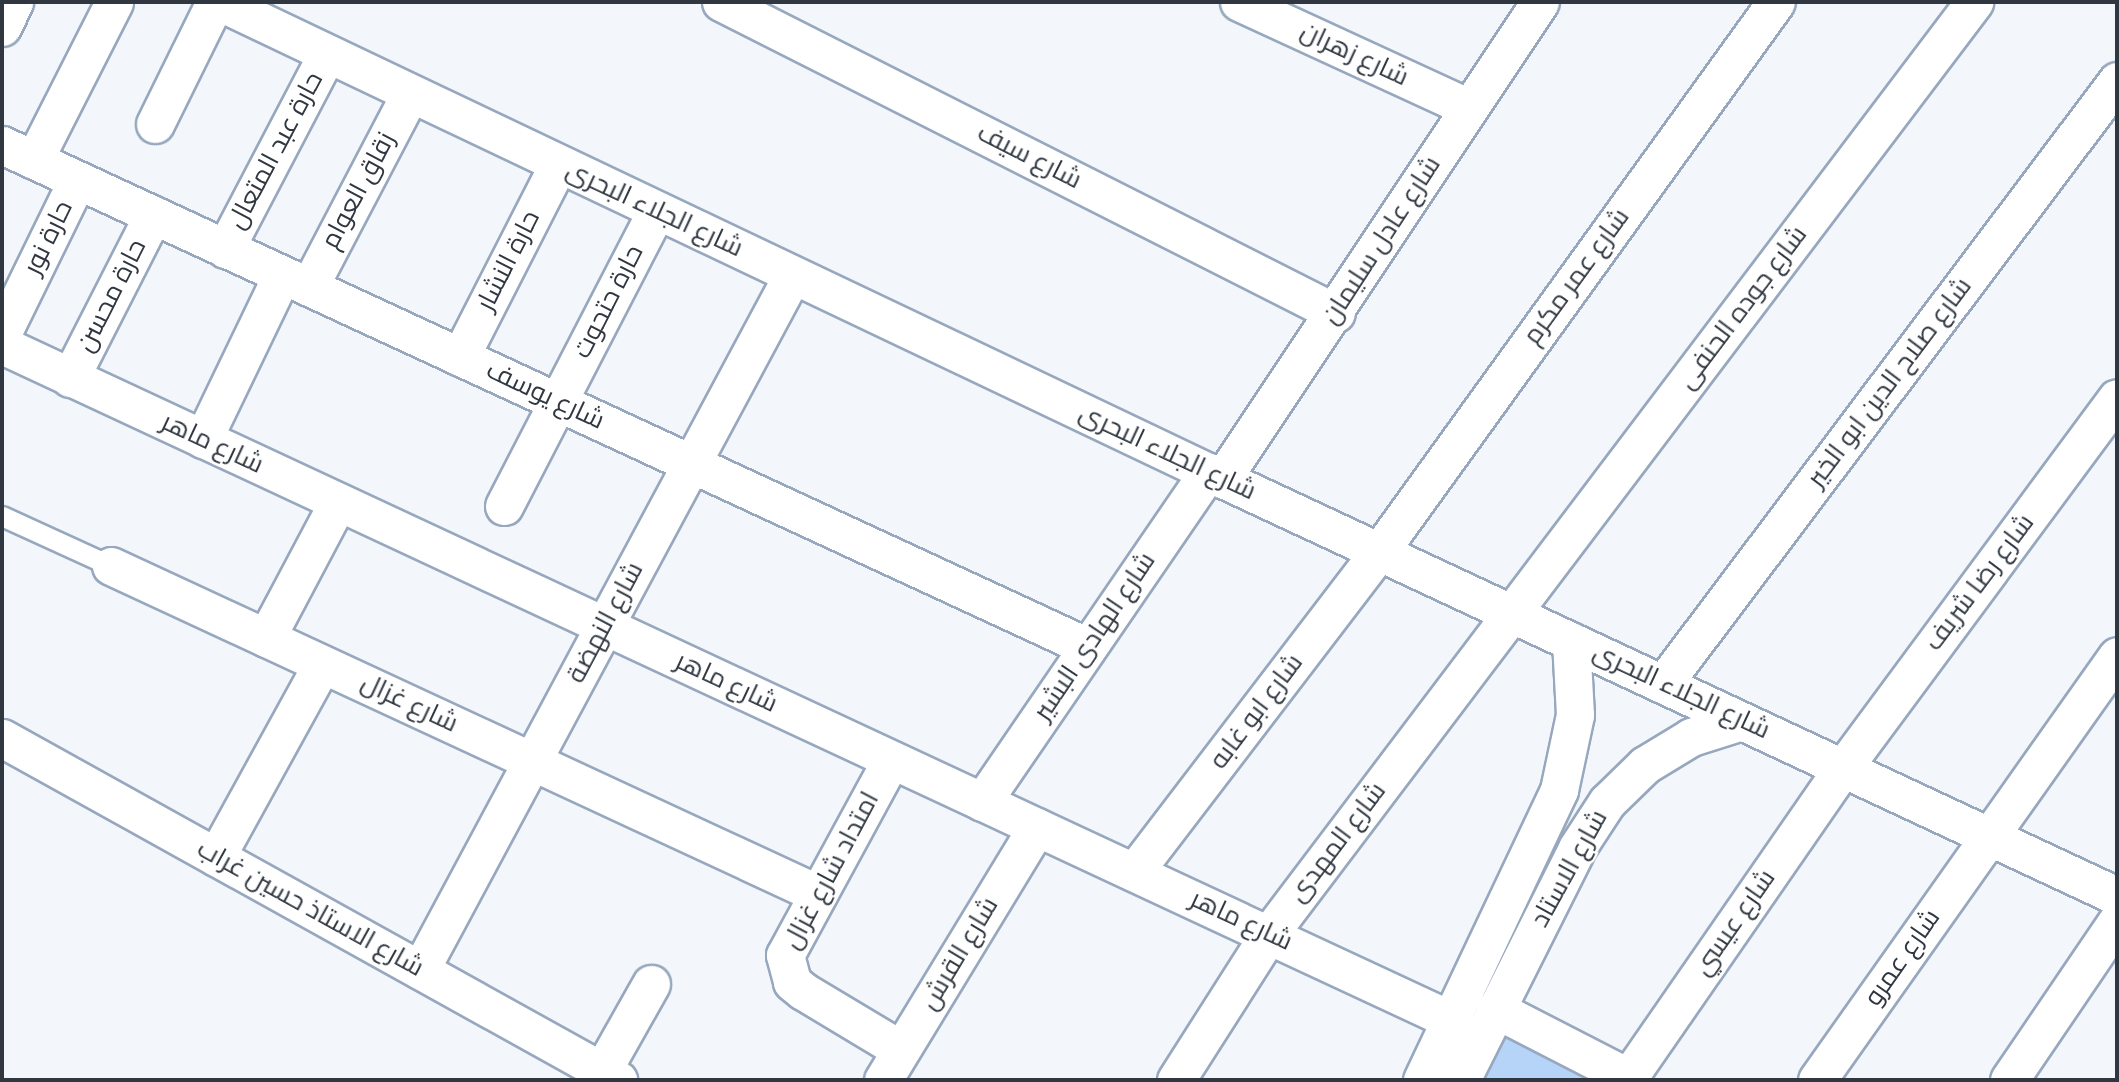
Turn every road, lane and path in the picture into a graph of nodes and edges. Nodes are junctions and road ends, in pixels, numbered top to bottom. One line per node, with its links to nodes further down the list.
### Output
1 (14, 2): 9 (street)
2 (114, 2): 16 (street)
3 (217, 2): 10 (street, شارع الجلاء البحرى); 14 (street)
4 (721, 2): 24 (street, شارع سيف)
5 (1238, 2): 13 (street, شارع زهران)
6 (1540, 2): 13 (street, شارع عادل سليمان)
7 (1776, 2): 37 (street, شارع عمر مكرم)
8 (1974, 2): 39 (street, شارع جوده الحنفى)
9 (2, 27)
10 (327, 54): 12 (street, شارع الجلاء البحرى); 21 (street, حارة عبد المتعال)
11 (2117, 81): 46 (street, شارع صلاح الدين ابو الخير)
12 (410, 94): 17 (street, شارع الجلاء البحرى); 23 (street, زقاق العوام)
13 (1469, 108): 24 (street, شارع عادل سليمان)
14 (155, 124)
15 (2, 145): 16 (street, شارع يوسف)
16 (34, 160): 18 (street, شارع يوسف)
17 (558, 165): 19 (street, شارع الجلاء البحرى); 27 (street, حارة النشار)
18 (77, 180): 20 (street, شارع يوسف); 25 (street, حارة نور)
19 (656, 211): 22 (street, شارع الجلاء البحرى); 30 (street, حارة حتحوت)
20 (153, 215): 21 (street, شارع يوسف); 28 (street, حارة محسن)
21 (226, 249): 23 (street, شارع يوسف)
22 (792, 275): 32 (street, شارع النهضة); 33 (street, شارع الجلاء البحرى)
23 (296, 281): 27 (street, شارع يوسف); 31 (street, زقاق العوام)
24 (1336, 313): 33 (street, شارع عادل سليمان)
25 (2, 334)
26 (2, 345): 28 (street, شارع ماهر)
27 (460, 357): 30 (street, شارع يوسف)
28 (71, 378): 31 (street, شارع ماهر)
29 (2117, 398): 51 (street, شارع رضا شريف)
30 (558, 402): 32 (street, شارع يوسف); 35 (street, حارة حتحوت)
31 (203, 439): 34 (street, شارع ماهر)
32 (692, 463): 40 (street, شارع النهضة); 43 (street, شارع يوسف)
33 (1215, 476): 37 (street, شارع الجلاء البحرى); 43 (street, شارع الهادى البشير)
34 (338, 502): 40 (street, شارع ماهر); 41 (street)
35 (504, 506)
36 (2, 516): 38 (lane, شارع غزال)
37 (1379, 552): 39 (street, شارع الجلاء البحرى); 56 (street, شارع ابو غابه)
38 (111, 566): 41 (street, شارع غزال)
39 (1512, 614): 42 (street, شارع الجلاء البحرى); 62 (street, شارع المهدى)
40 (604, 626): 49 (street, شارع ماهر); 50 (street, شارع النهضة)
41 (266, 638): 45 (street, شارع غزال)
42 (1571, 641): 46 (street, شارع الجلاء البحرى); 57 (street, شارع الاستاد)
43 (1088, 647): 52 (street, شارع الهادى البشير)
44 (2117, 656): 54 (street, شارع عمرو)
45 (322, 664): 50 (street, شارع غزال); 55 (street)
46 (1663, 684): 47 (street, شارع الجلاء البحرى)
47 (1742, 721): 51 (street, شارع الجلاء البحرى); 60 (street, شارع الاستاد)
48 (2, 738): 55 (street, شارع الاستاذ حسين غراب)
49 (891, 760): 52 (street, شارع ماهر); 58 (street, امتداد شارع غزال)
50 (532, 761): 58 (street, شارع غزال); 63 (street, شارع النهضة)
51 (1843, 768): 54 (street, شارع الجلاء البحرى); 69 (street, شارع عيسي)
52 (982, 802): 53 (street, شارع ماهر)
53 (1037, 827): 56 (street, شارع ماهر); 67 (street, شارع القرش)
54 (1989, 836): 59 (street, شارع الجلاء البحرى); 74 (street, شارع عمرو)
55 (216, 856): 63 (street, شارع الاستاذ حسين غراب)
56 (1134, 872): 62 (street, شارع ماهر)
57 (1518, 883): 60 (street); 66 (street, شارع الاستاد)
58 (816, 893): 67 (street, امتداد شارع غزال)
59 (2117, 896)
60 (1551, 900): 65 (street, شارع الاستاد)
61 (2117, 921): 75 (street)
62 (1269, 934): 66 (street, شارع ماهر); 71 (street, شارع المهدى)
63 (420, 970): 68 (street, شارع الاستاذ حسين غراب)
64 (651, 984): 68 (street)
65 (1495, 1009): 69 (street); 73 (street, شارع الاستاد)
66 (1451, 1020): 72 (street, شارع الاستاد)
67 (901, 1050): 70 (street, شارع القرش)
68 (610, 1076)
69 (1631, 1079)
70 (883, 1080)
71 (1176, 1080)
72 (1422, 1080)
73 (1461, 1080)
74 (1817, 1080)
75 (2009, 1080)

